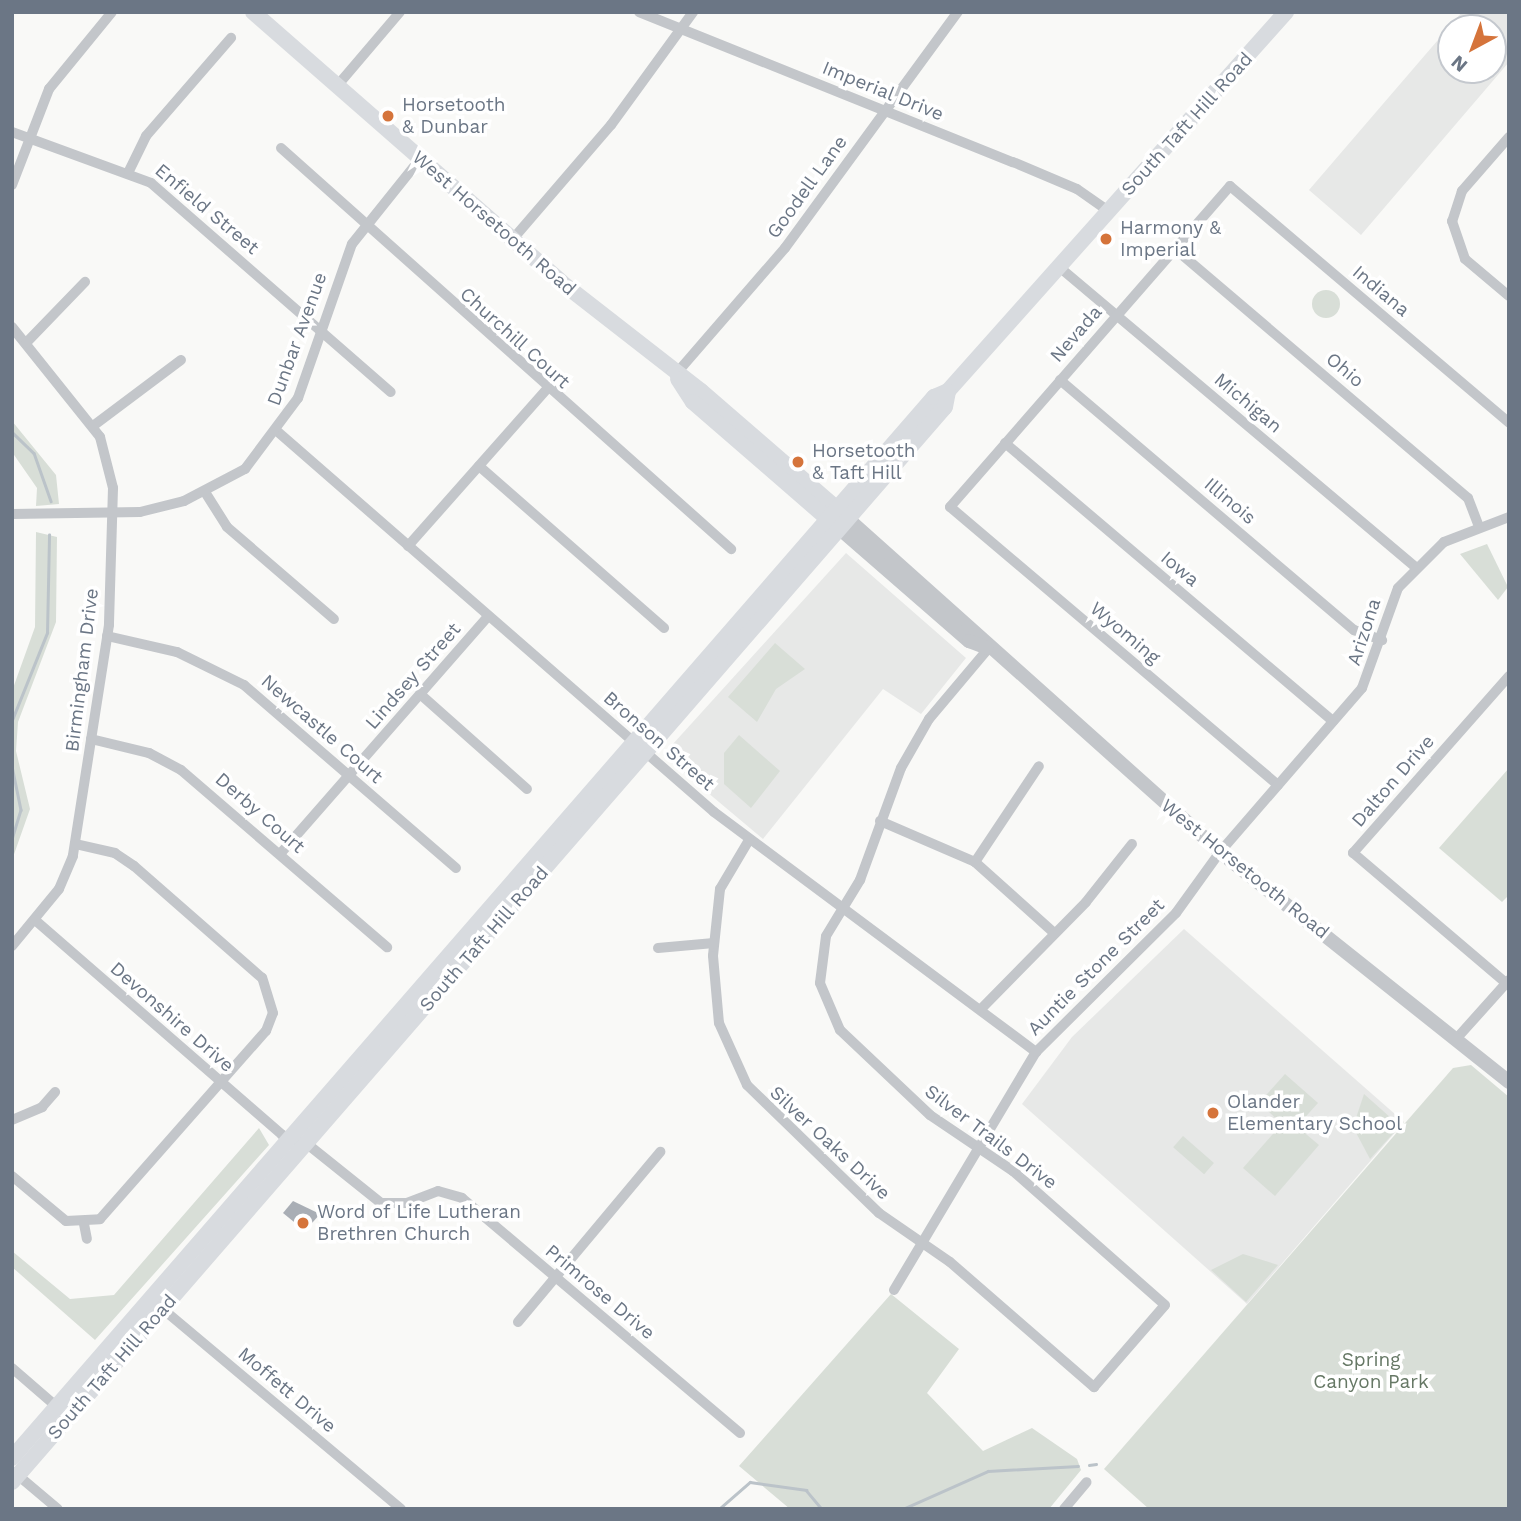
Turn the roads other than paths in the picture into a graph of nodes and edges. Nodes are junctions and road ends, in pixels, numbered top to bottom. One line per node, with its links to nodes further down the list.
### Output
1 (112, 12): 14 (street)
2 (253, 12): 10 (main road, West Horsetooth Road)
3 (400, 12): 10 (street)
4 (639, 12): 8 (street, Imperial Drive)
5 (693, 12): 8 (street)
6 (958, 12): 11 (street, Goodell Lane)
7 (1286, 12): 20 (main road, South Taft Hill Road)
8 (681, 29): 11 (street, Imperial Drive); 22 (street)
9 (230, 38): 17 (street)
10 (337, 86): 16 (main road, West Horsetooth Road)
11 (884, 110): 20 (street, Imperial Drive); 32 (street, Goodell Lane)
12 (12, 132): 14 (street, Enfield Street)
13 (1509, 137): 26 (street)
14 (30, 138): 17 (street, Enfield Street); 18 (street)
15 (281, 148): 21 (street, Churchill Court)
16 (420, 159): 21 (street, Dunbar Avenue); 22 (main road, West Horsetooth Road)
17 (128, 171): 29 (street, Enfield Street)
18 (12, 185)
19 (1230, 186): 23 (street, Nevada); 36 (street, Indiana)
20 (1109, 211): 24 (main road, South Taft Hill Road)
21 (362, 225): 29 (street, Dunbar Avenue); 34 (street, Churchill Court)
22 (512, 240): 32 (main road, West Horsetooth Road)
23 (1174, 248): 27 (street, Nevada); 47 (street, Ohio)
24 (1058, 266): 27 (street, Michigan); 46 (main road, South Taft Hill Road)
25 (85, 282): 30 (street)
26 (1509, 296)
27 (1116, 315): 33 (street, Nevada); 50 (street, Michigan)
28 (12, 327): 30 (street, Birmingham Drive)
29 (321, 330): 35 (street, Enfield Street); 38 (street, Dunbar Avenue)
30 (26, 344): 37 (street, Birmingham Drive)
31 (181, 360): 37 (street)
32 (675, 375): 46 (main road, West Horsetooth Road)
33 (1060, 380): 39 (street, Nevada); 55 (street, Illinois)
34 (547, 389): 40 (street); 49 (street, Churchill Court)
35 (391, 391)
36 (1509, 423)
37 (93, 426): 43 (street, Birmingham Drive)
38 (278, 432): 41 (street, Dunbar Avenue); 48 (street, Bronson Street)
39 (1005, 443): 42 (street, Nevada); 59 (street, Iowa)
40 (479, 466): 48 (street); 53 (street)
41 (205, 492): 43 (street, Dunbar Avenue); 52 (street)
42 (950, 507): 64 (street, Wyoming)
43 (113, 513): 44 (street, Dunbar Avenue); 54 (street, Birmingham Drive)
44 (12, 514)
45 (1509, 517): 47 (street, Arizona)
46 (838, 519): 56 (street, West Horsetooth Road); 61 (main road, South Taft Hill Road)
47 (1479, 527): 50 (street, Arizona)
48 (408, 546): 51 (street, Bronson Street)
49 (730, 550)
50 (1415, 567): 55 (street, Arizona)
51 (488, 617): 58 (street, Lindsey Street); 61 (street, Bronson Street)
52 (334, 619)
53 (664, 628)
54 (107, 635): 60 (street, Birmingham Drive); 63 (street, Newcastle Court)
55 (1382, 640): 59 (street, Arizona)
56 (988, 649): 66 (street, Silver Trails Drive); 70 (street, West Horsetooth Road)
57 (1509, 676): 81 (street, Dalton Drive)
58 (420, 694): 63 (street, Lindsey Street); 65 (street)
59 (1333, 721): 64 (street, Arizona)
60 (91, 739): 68 (street, Birmingham Drive); 71 (street, Derby Court)
61 (639, 748): 67 (street, Bronson Street); 91 (main road, South Taft Hill Road); 92 (main road, South Taft Hill Road)
62 (1039, 766): 72 (street)
63 (349, 775): 71 (street, Lindsey Street); 73 (street, Newcastle Court)
64 (1278, 785): 70 (street, Arizona)
65 (527, 789)
66 (880, 821): 72 (street); 74 (street, Silver Trails Drive)
67 (749, 840): 74 (street, Bronson Street); 77 (street, Silver Oaks Drive)
68 (75, 844): 75 (street, Birmingham Drive); 83 (street)
69 (1132, 845): 76 (street)
70 (1220, 852): 85 (street, West Horsetooth Road); 86 (street, Auntie Stone Street)
71 (280, 854): 79 (street, Derby Court)
72 (975, 862): 76 (street)
73 (456, 869)
74 (843, 907): 84 (street, Bronson Street); 93 (street, Silver Trails Drive)
75 (34, 920): 78 (street, Birmingham Drive); 88 (street, Devonshire Drive)
76 (1054, 933): 84 (street)
77 (714, 943): 80 (street); 98 (street, Silver Oaks Drive)
78 (12, 946)
79 (387, 947)
80 (658, 948)
81 (1507, 981): 85 (street)
82 (286, 1003): 83 (street)
83 (273, 1004): 88 (street)
84 (982, 1007): 86 (street, Bronson Street)
85 (1457, 1038): 87 (street, West Horsetooth Road)
86 (1036, 1052): 93 (street, Auntie Stone Street)
87 (1509, 1082)
88 (221, 1083): 91 (street, Devonshire Drive); 96 (street)
89 (55, 1091): 90 (street)
90 (12, 1120)
91 (289, 1139): 92 (street, Primrose Drive); 101 (main road, South Taft Hill Road)
92 (305, 1144): 99 (street, Primrose Drive); 101 (main road, South Taft Hill Road)
93 (979, 1145): 98 (street, Auntie Stone Street); 104 (street, Silver Trails Drive)
94 (660, 1152): 99 (street)
95 (12, 1176): 96 (street)
96 (84, 1224): 97 (street)
97 (87, 1238)
98 (925, 1247): 100 (street, Auntie Stone Street); 104 (street, Silver Oaks Drive)
99 (554, 1276): 102 (street); 106 (street, Primrose Drive)
100 (894, 1290)
101 (156, 1304): 105 (main road, South Taft Hill Road); 108 (main road, South Taft Hill Road); 111 (street, Moffett Drive)
102 (517, 1322)
103 (12, 1368): 105 (street)
104 (1094, 1387)
105 (57, 1407): 107 (main road, South Taft Hill Road)
106 (740, 1433)
107 (12, 1458)
108 (14, 1476): 110 (street)
109 (1087, 1482): 112 (street)
110 (58, 1509)
111 (401, 1509)
112 (1063, 1509)

